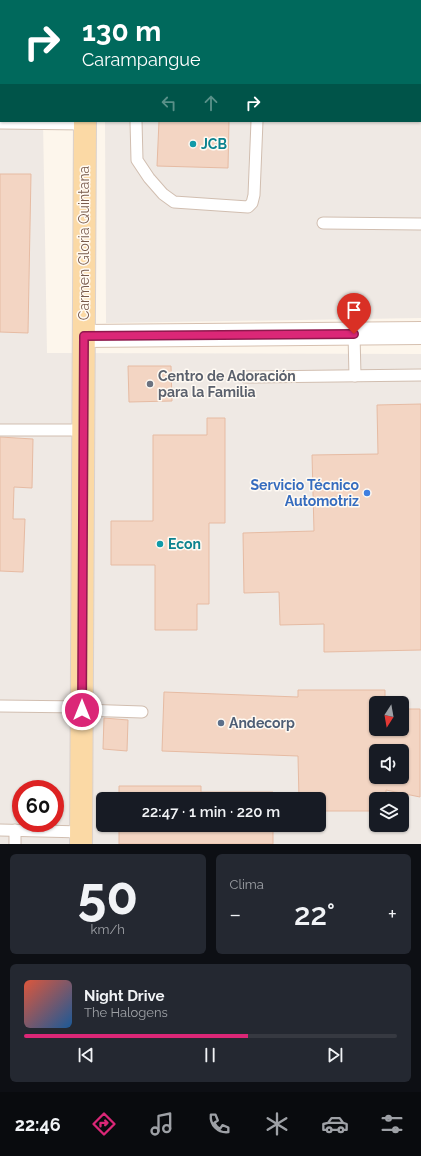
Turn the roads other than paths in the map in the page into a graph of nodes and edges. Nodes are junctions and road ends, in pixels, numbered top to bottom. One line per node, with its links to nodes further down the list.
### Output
1 (136, 122): 2 (lane)
2 (257, 122)
3 (0, 123): 4 (lane)
4 (85, 123): 9 (main road, Carmen Gloria Quintana)
5 (323, 223): 6 (lane)
6 (421, 224)
7 (421, 333): 8 (street)
8 (354, 334): 9 (street); 11 (lane)
9 (84, 336): 14 (main road, Carmen Gloria Quintana)
10 (421, 375): 11 (lane)
11 (355, 376): 12 (lane)
12 (246, 377)
13 (0, 430): 14 (lane)
14 (84, 430): 16 (main road, Carmen Gloria Quintana)
15 (0, 706): 16 (lane)
16 (82, 708): 17 (lane); 22 (main road, Carmen Gloria Quintana)
17 (142, 712)
18 (0, 830): 19 (lane)
19 (12, 830)
20 (15, 832): 23 (lane)
21 (32, 832): 22 (lane)
22 (82, 838)
23 (15, 844)

